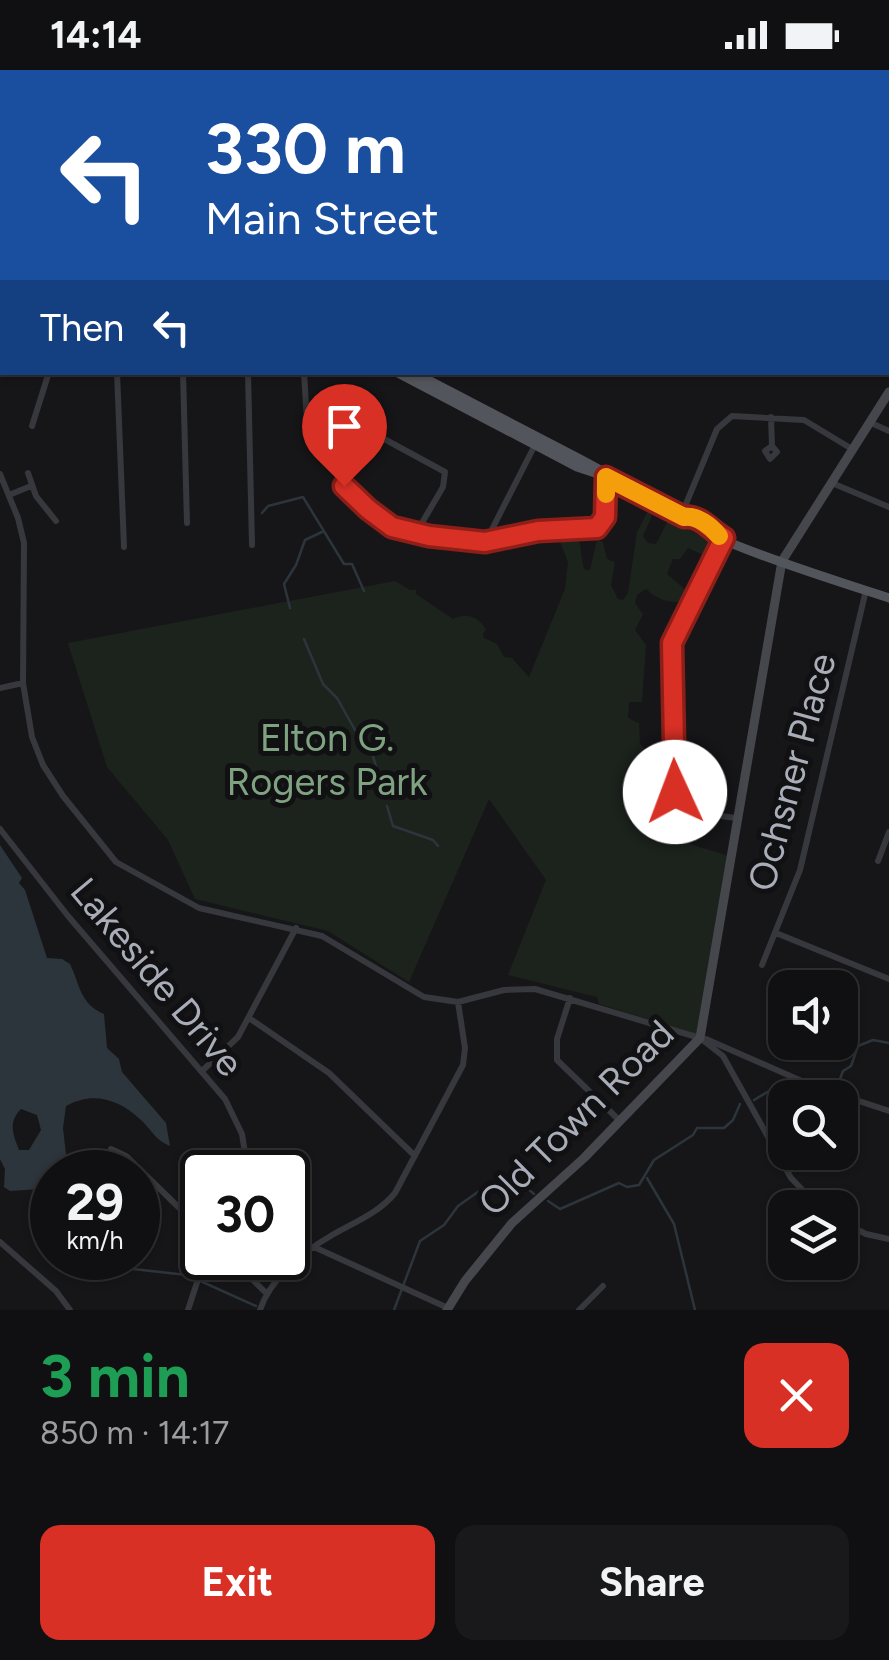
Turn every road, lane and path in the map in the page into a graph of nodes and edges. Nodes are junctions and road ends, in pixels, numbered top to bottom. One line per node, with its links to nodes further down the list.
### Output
1 (47, 375): 13 (street)
2 (117, 375): 32 (street)
3 (183, 375): 27 (street)
4 (248, 375): 31 (street)
5 (304, 375): 11 (street)
6 (403, 375): 8 (main road)
7 (417, 375): 8 (main road)
8 (432, 387): 15 (main road)
9 (889, 392): 12 (main road, Old Town Road)
10 (771, 417): 16 (street); 17 (street); 25 (street)
11 (307, 422): 28 (street); 28 (street)
12 (869, 422): 14 (street); 17 (main road, Old Town Road)
13 (32, 426)
14 (889, 432)
15 (537, 442): 20 (main road); 30 (street)
16 (772, 446)
17 (852, 449): 21 (main road, Old Town Road)
18 (28, 473): 22 (street)
19 (0, 474): 23 (street)
20 (606, 477): 25 (main road); 30 (street)
21 (830, 483): 24 (street); 33 (main road, Old Town Road)
22 (31, 486): 23 (street); 26 (street)
23 (9, 494): 36 (street)
24 (889, 507)
25 (683, 517): 29 (main road)
26 (56, 521)
27 (187, 523)
28 (416, 533): 30 (street)
29 (721, 537): 33 (main road); 38 (street)
30 (485, 542)
31 (252, 545)
32 (124, 547)
33 (782, 561): 34 (main road); 38 (main road, Old Town Road)
34 (866, 590): 35 (main road); 43 (street, Ochsner Place)
35 (889, 598)
36 (23, 683): 37 (street); 42 (street)
37 (0, 688)
38 (737, 818): 49 (main road, Old Town Road)
39 (0, 829): 52 (street, Lakeside Drive)
40 (889, 832): 41 (street)
41 (878, 861)
42 (296, 928): 47 (street); 48 (street)
43 (776, 933): 44 (street, Ochsner Place); 45 (street)
44 (762, 965)
45 (889, 979)
46 (570, 998): 47 (street); 49 (street); 54 (street)
47 (458, 1002): 57 (street)
48 (249, 1018): 52 (street); 57 (street)
49 (700, 1038): 50 (street); 51 (street); 54 (main road, Old Town Road)
50 (735, 1050): 51 (street); 53 (street)
51 (726, 1061): 58 (street)
52 (202, 1071): 56 (street, Lakeside Drive)
53 (889, 1111)
54 (620, 1121): 68 (main road, Old Town Road)
55 (111, 1149): 59 (street)
56 (244, 1150)
57 (414, 1156): 63 (street)
58 (803, 1190)
59 (180, 1209)
60 (858, 1230): 61 (street)
61 (889, 1239)
62 (0, 1242): 69 (street)
63 (314, 1246): 67 (street); 68 (street)
64 (198, 1280): 70 (street)
65 (253, 1280): 67 (street)
66 (603, 1286): 72 (street)
67 (266, 1292): 71 (street)
68 (447, 1309)
69 (70, 1310)
70 (188, 1310)
71 (260, 1310)
72 (579, 1310)

